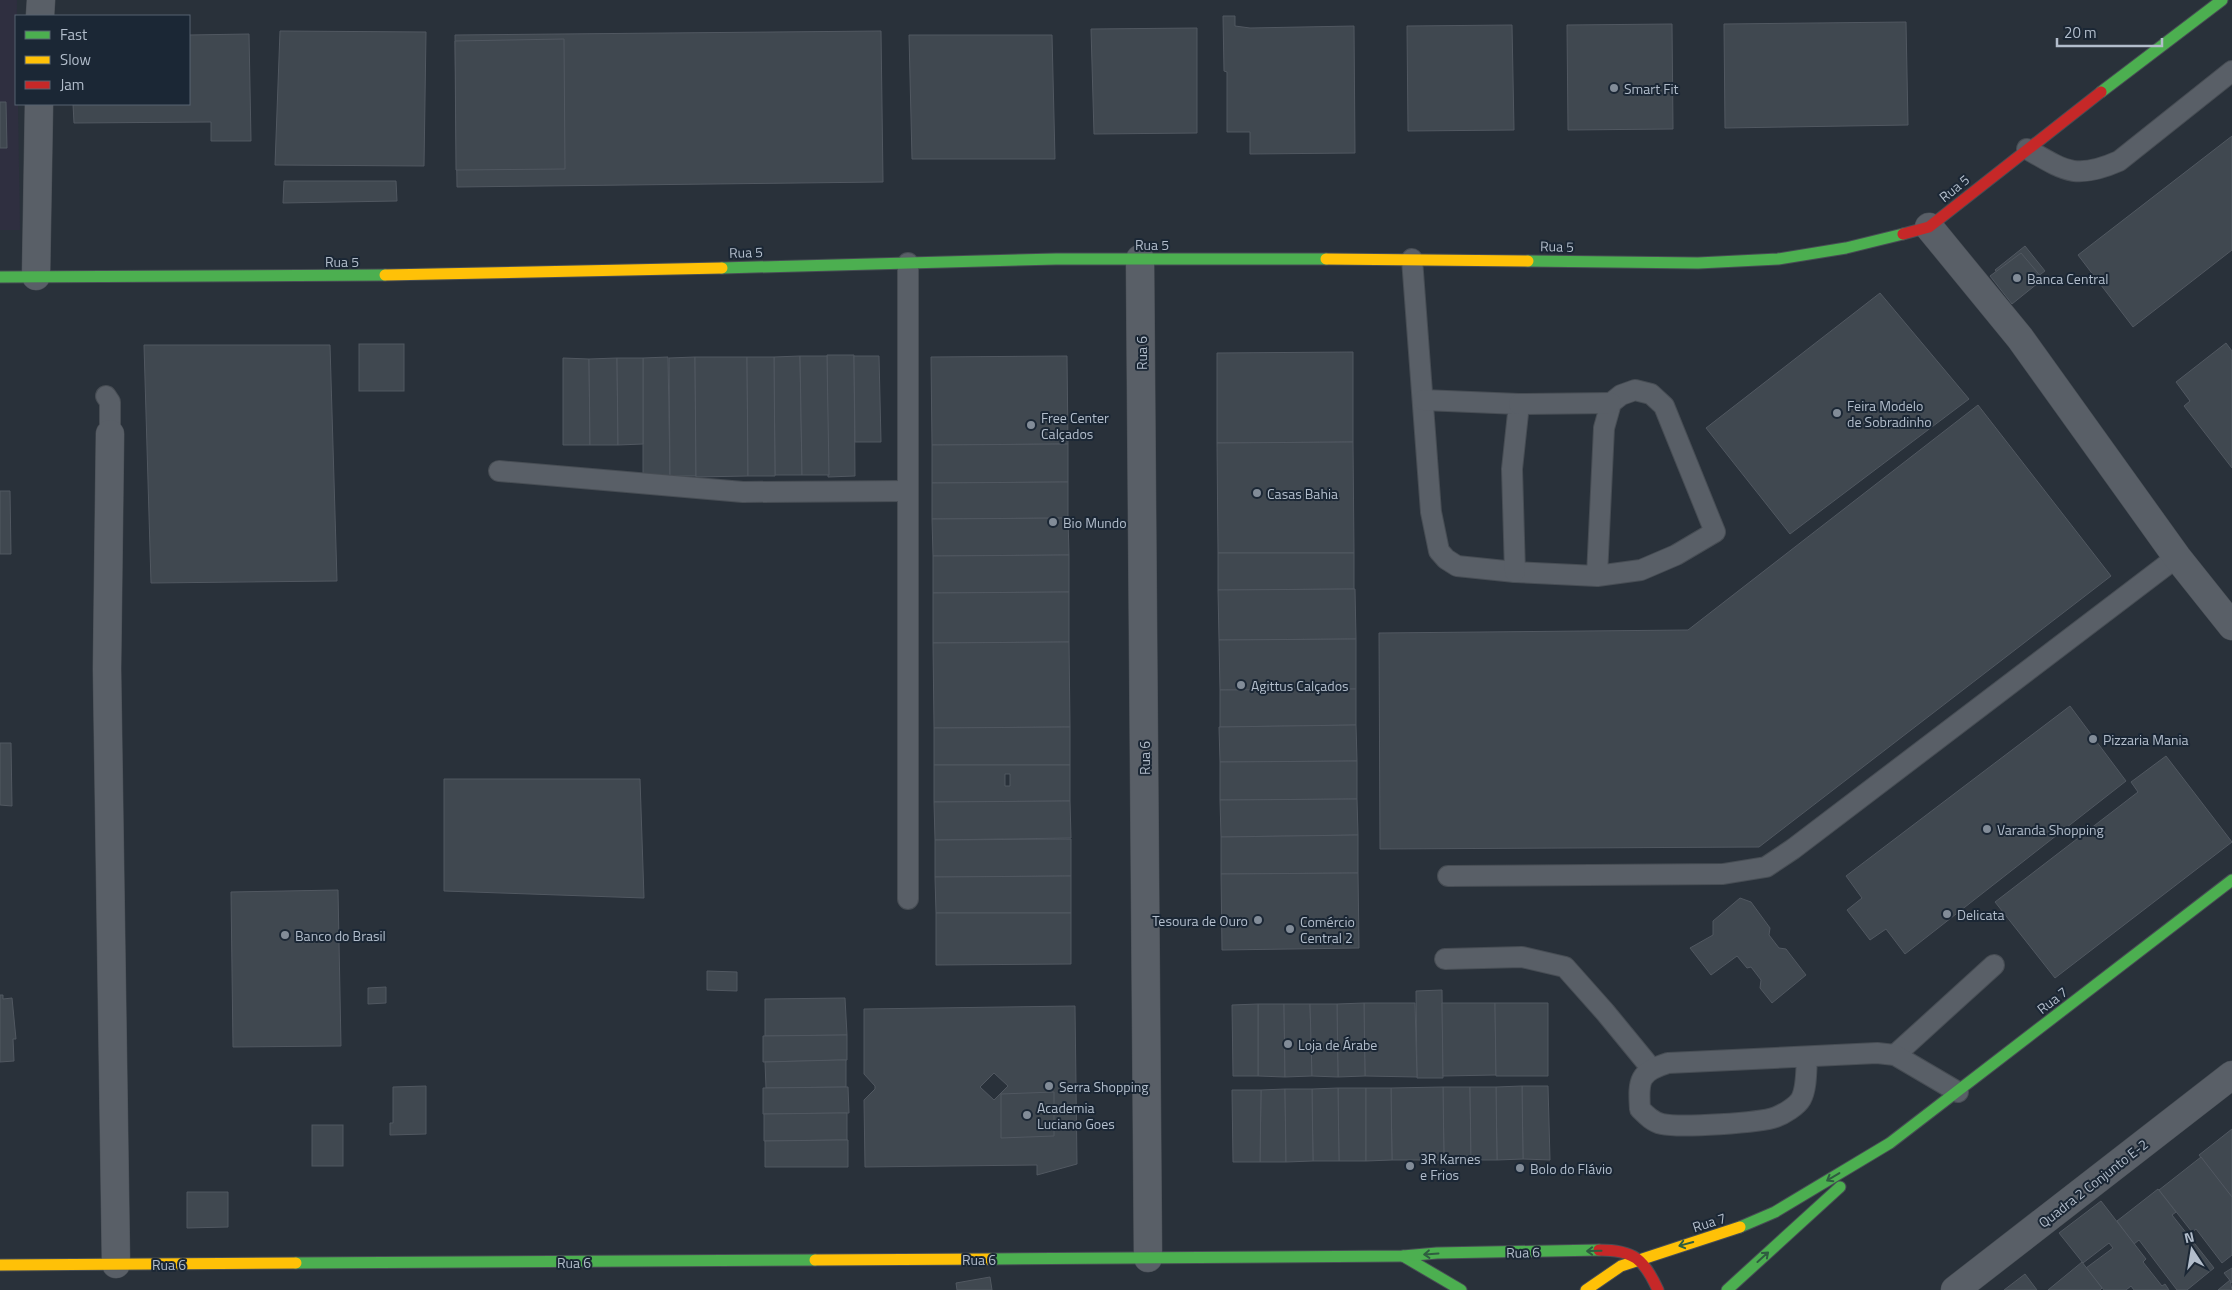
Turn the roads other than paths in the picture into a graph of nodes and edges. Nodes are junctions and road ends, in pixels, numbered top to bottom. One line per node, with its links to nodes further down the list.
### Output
1 (41, 0): 3 (street)
2 (2222, 0): 6 (street, Rua 5)
3 (40, 15)
4 (2232, 71): 6 (lane)
5 (39, 105): 11 (street)
6 (2027, 149): 7 (street, Rua 5)
7 (1929, 227): 9 (street, Rua 5); 20 (street)
8 (1140, 259): 9 (street, Rua 5); 10 (street, Rua 5); 36 (street, Rua 6)
9 (1412, 259): 14 (lane)
10 (908, 263): 11 (street, Rua 5); 19 (lane)
11 (36, 276): 12 (street, Rua 5)
12 (0, 277)
13 (106, 396): 17 (lane)
14 (1423, 400): 16 (lane); 21 (lane)
15 (1611, 403): 16 (lane); 22 (lane); 22 (lane)
16 (1519, 404): 21 (lane)
17 (110, 434): 38 (street)
18 (499, 471): 19 (lane)
19 (908, 491): 26 (lane)
20 (2177, 557): 23 (street); 24 (lane)
21 (1515, 572): 22 (lane)
22 (1597, 576)
23 (2232, 626)
24 (1448, 876)
25 (2232, 880): 33 (street, Rua 7)
26 (908, 898)
27 (1445, 959): 31 (lane)
28 (1994, 964): 29 (lane)
29 (1895, 1055): 30 (lane); 33 (lane)
30 (1807, 1057): 31 (lane); 31 (lane)
31 (1651, 1068)
32 (2232, 1075): 44 (street, Quadra 2 Conjunto E-2)
33 (1958, 1092): 34 (street, Rua 7)
34 (1890, 1143): 37 (street, Rua 7, one-way to 37); 43 (street, Rua 7, one-way to 34)
35 (1403, 1256): 36 (street, Rua 6); 37 (street, Rua 6, one-way to 35); 40 (street)
36 (1148, 1258): 38 (street, Rua 6)
37 (1641, 1259): 41 (street, Rua 7); 42 (street)
38 (116, 1264): 39 (street, Rua 6)
39 (0, 1265)
40 (1460, 1290)
41 (1586, 1290)
42 (1658, 1290)
43 (1727, 1290)
44 (1955, 1290)

